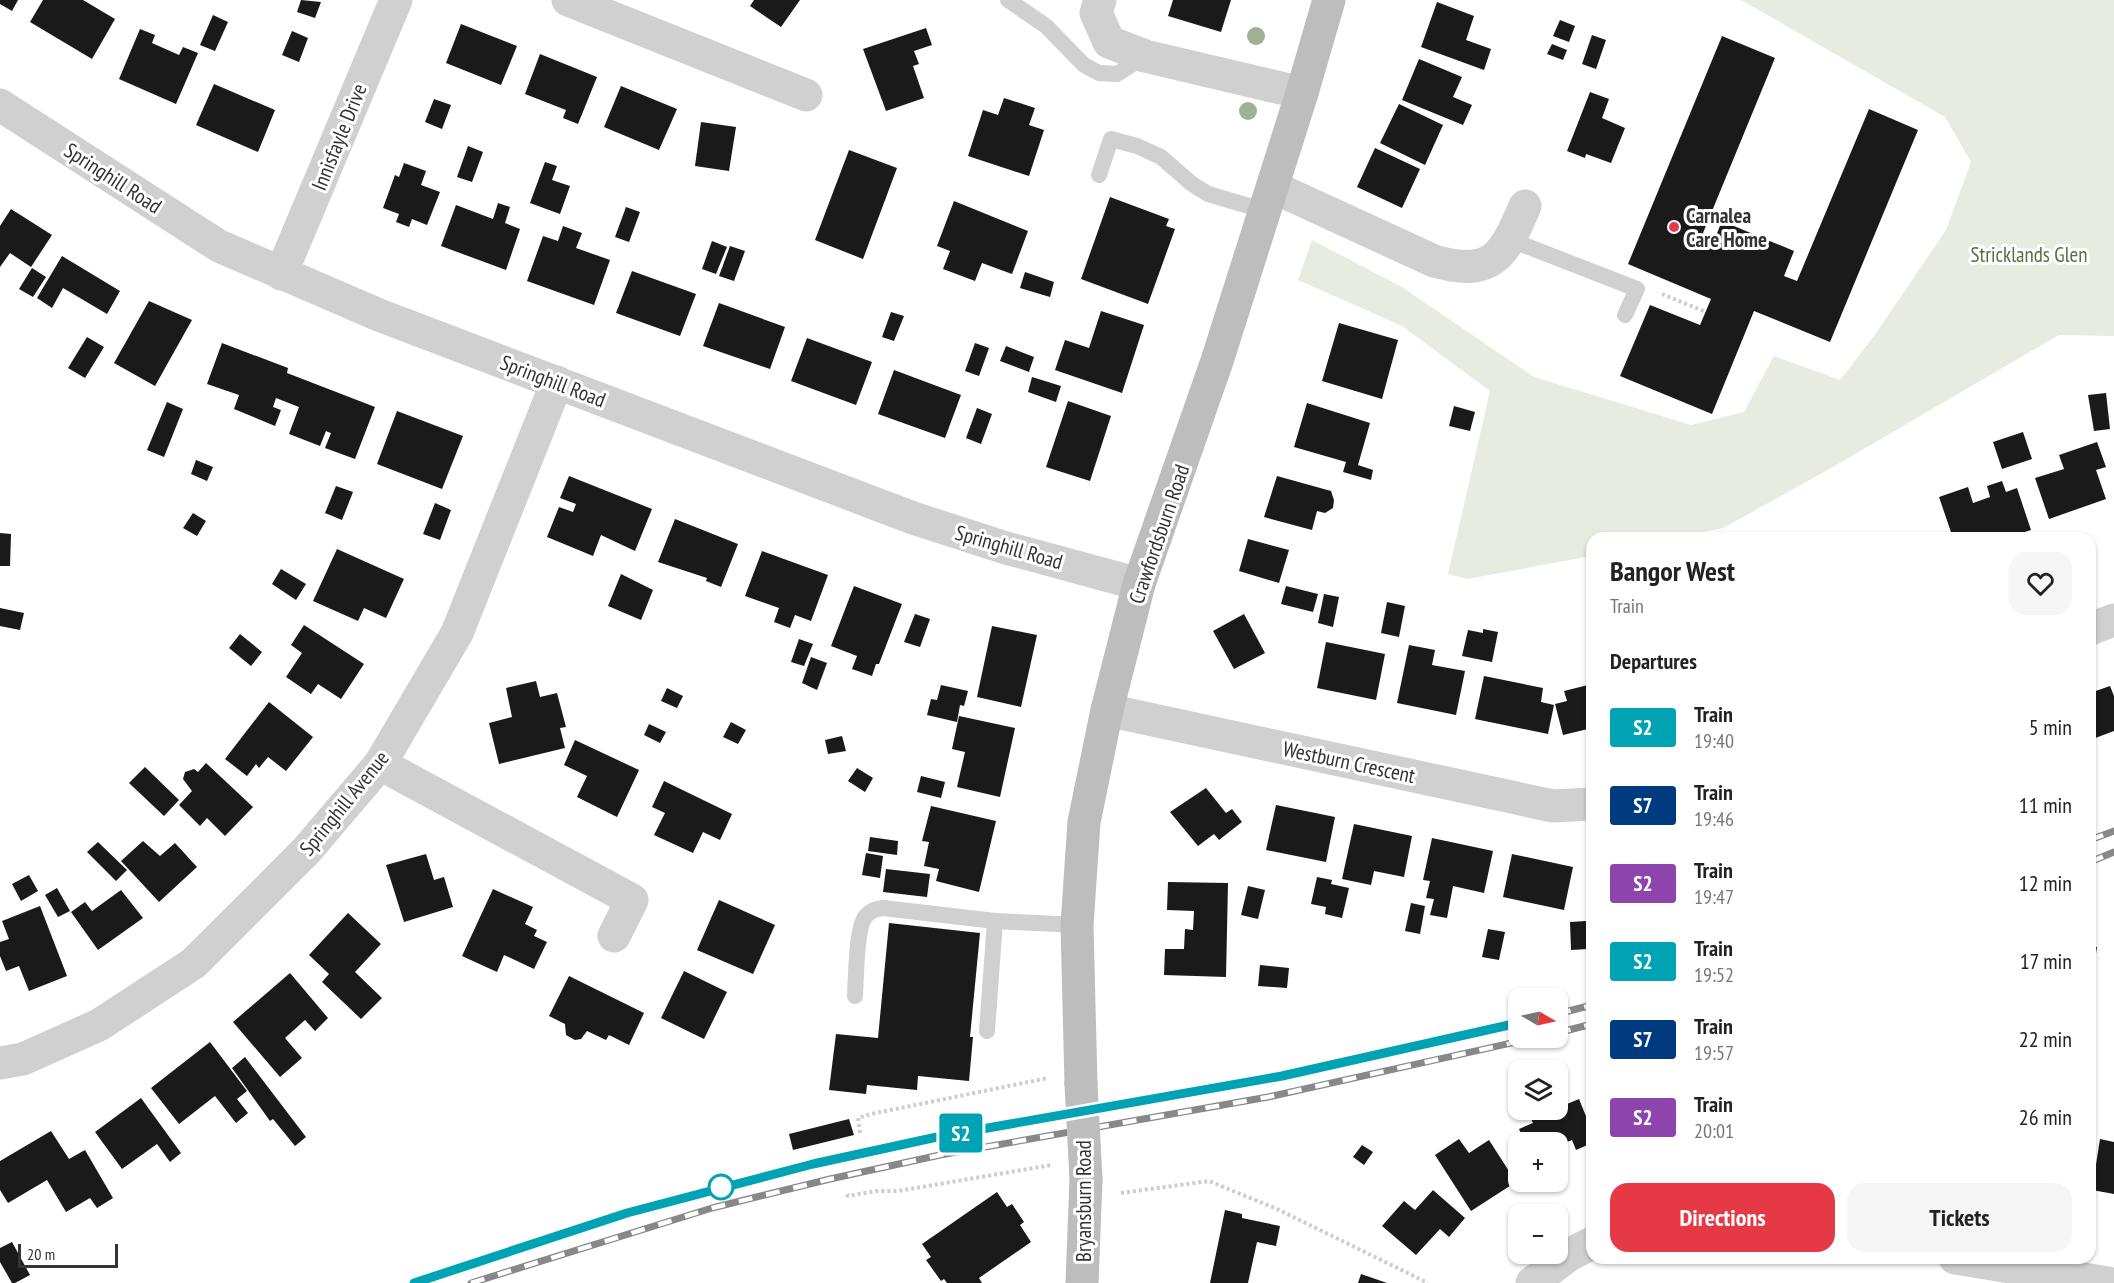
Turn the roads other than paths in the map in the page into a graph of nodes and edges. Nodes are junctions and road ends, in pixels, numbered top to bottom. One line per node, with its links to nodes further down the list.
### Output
1 (396, 0): 14 (street, Innisfayle Drive)
2 (568, 0): 8 (street)
3 (1008, 0): 6 (lane)
4 (1100, 0): 6 (street)
5 (1329, 0): 7 (main road, Crawfordsburn Road)
6 (1145, 56): 7 (street)
7 (1302, 93): 11 (main road, Crawfordsburn Road)
8 (806, 95)
9 (0, 105): 14 (street, Springhill Road)
10 (1099, 174): 11 (lane)
11 (1269, 199): 13 (street); 17 (main road, Crawfordsburn Road)
12 (1525, 206): 13 (street)
13 (1511, 240): 15 (lane)
14 (281, 274): 16 (street, Springhill Road)
15 (1625, 315)
16 (557, 382): 17 (street, Springhill Road); 21 (street, Springhill Avenue)
17 (1139, 584): 20 (main road, Crawfordsburn Road)
18 (2114, 620): 19 (street)
19 (2096, 627)
20 (1107, 710): 22 (street, Westburn Crescent); 24 (main road, Crawfordsburn Road)
21 (380, 764): 25 (street); 28 (street, Springhill Avenue)
22 (1586, 804)
23 (995, 921): 24 (lane); 26 (lane); 27 (lane)
24 (1077, 925): 29 (main road, Crawfordsburn Road)
25 (614, 936)
26 (855, 996)
27 (987, 1031)
28 (0, 1063)
29 (1081, 1084): 32 (main road, Bryansburn Road, bridge)
30 (1586, 1246): 33 (street)
31 (1978, 1266): 34 (street)
32 (1082, 1283)
33 (1532, 1283)
34 (2108, 1283)

